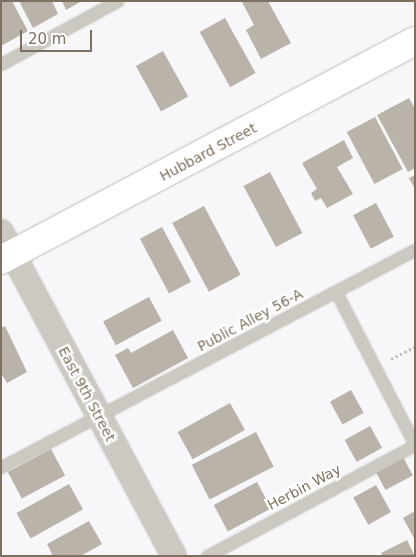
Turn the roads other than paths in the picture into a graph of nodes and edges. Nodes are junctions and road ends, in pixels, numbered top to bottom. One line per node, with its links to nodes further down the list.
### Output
1 (117, 1): 3 (lane)
2 (415, 41): 4 (main road, Hubbard Street)
3 (1, 64)
4 (5, 249): 7 (street, East 9th Street)
5 (415, 250): 6 (lane, Public Alley 56-A)
6 (336, 292): 7 (lane, Public Alley 56-A); 8 (lane)
7 (99, 416): 9 (lane, Public Alley 56-A); 10 (street, East 9th Street)
8 (415, 445): 11 (lane, Herbin Way)
9 (1, 467)
10 (174, 556)
11 (207, 556)

